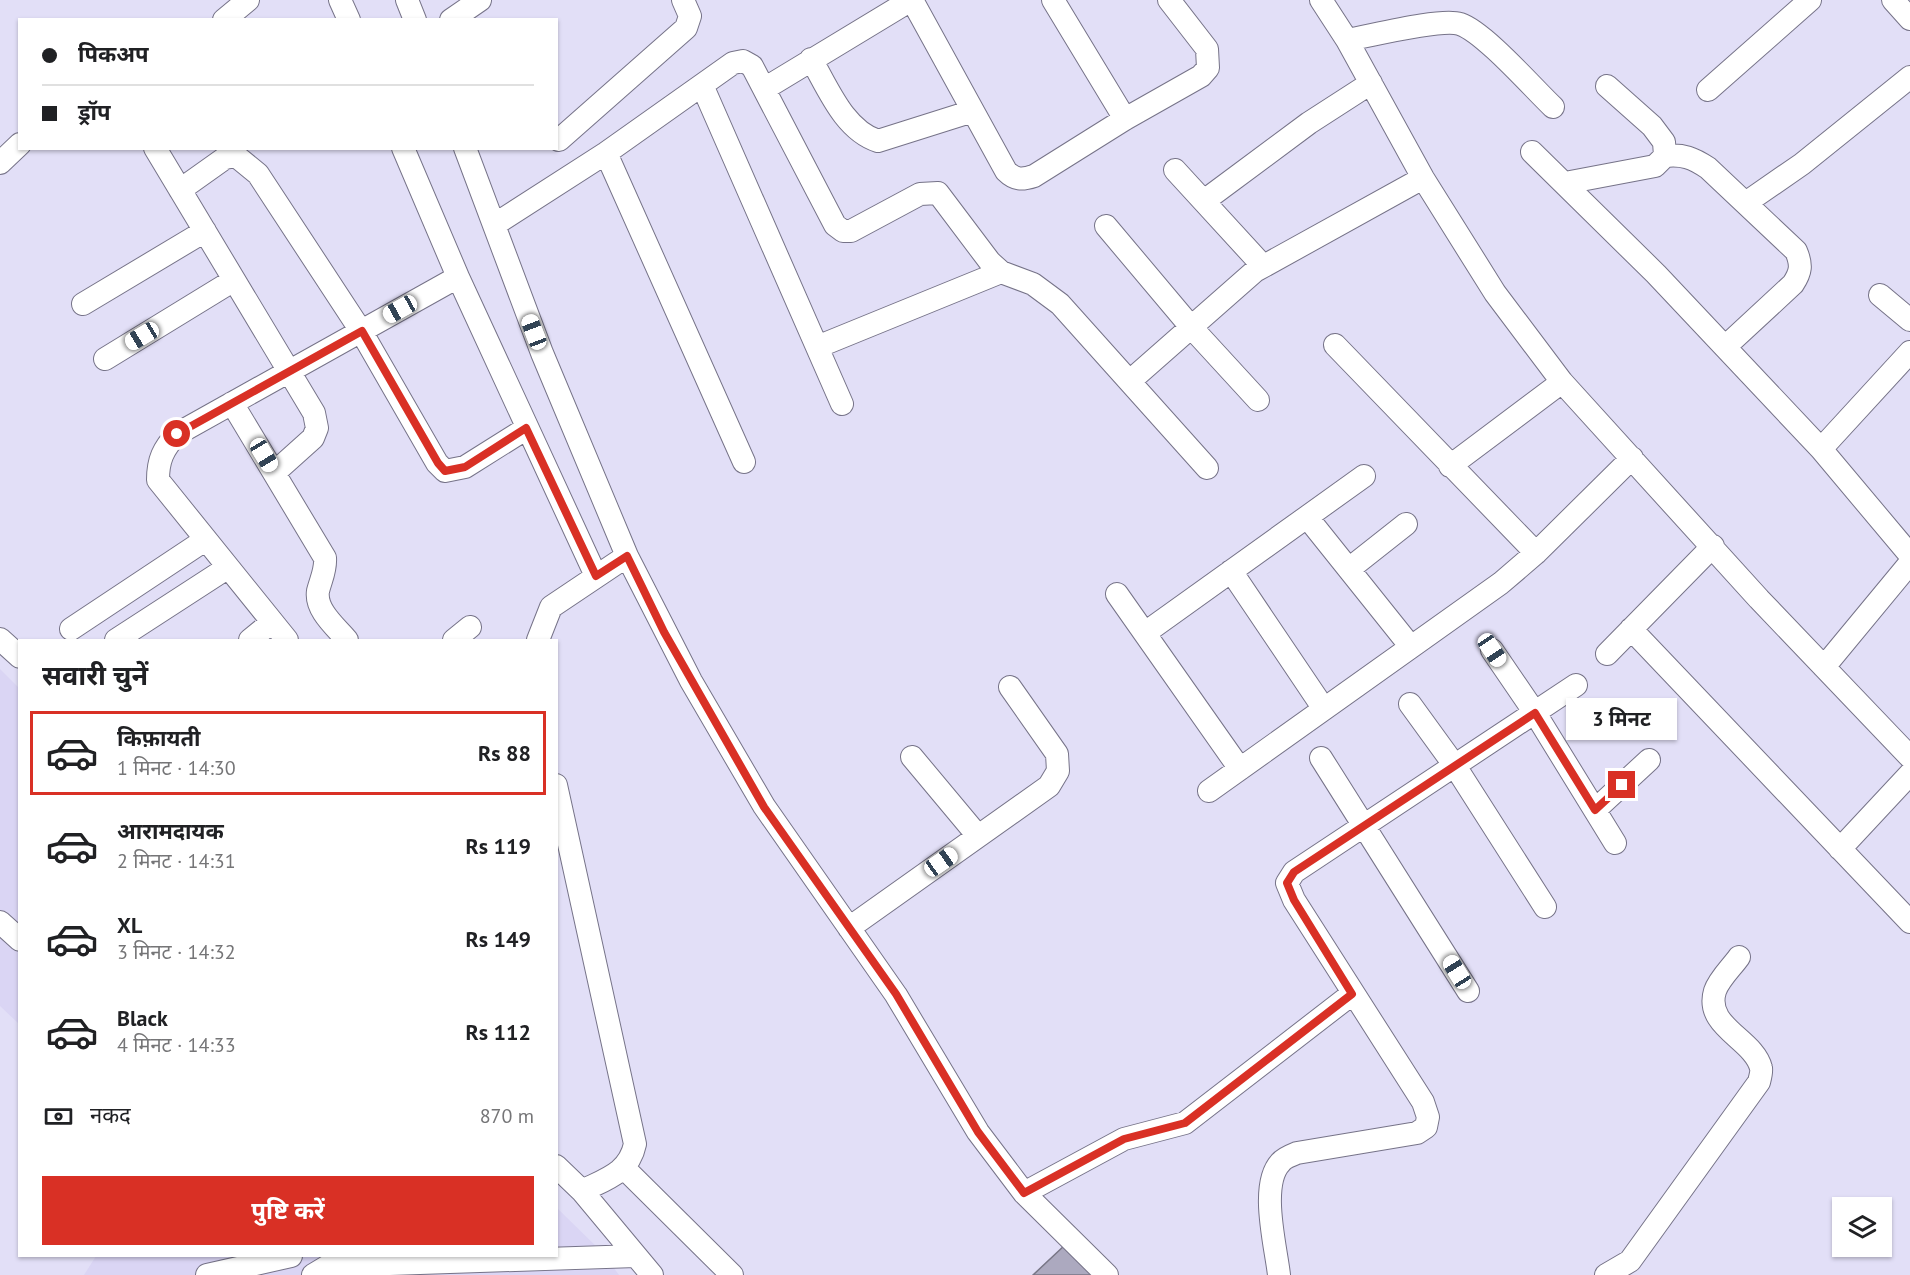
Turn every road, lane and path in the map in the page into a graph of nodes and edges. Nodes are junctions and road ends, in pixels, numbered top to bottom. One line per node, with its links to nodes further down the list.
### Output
1 (248, 0): 12 (street)
2 (340, 0): 13 (street)
3 (408, 0): 14 (street)
4 (480, 0): 15 (street)
5 (683, 0): 28 (street)
6 (912, 0): 18 (street); 26 (street)
7 (1053, 0): 27 (street)
8 (1169, 0): 27 (street)
9 (1321, 0): 17 (street)
10 (1810, 0): 24 (street)
11 (1893, 0): 16 (street)
12 (226, 18)
13 (348, 18)
14 (414, 18)
15 (454, 18)
16 (1910, 19)
17 (1347, 40): 20 (street); 25 (street)
18 (811, 59): 23 (street); 26 (street)
19 (1910, 77): 42 (street)
20 (1371, 83): 38 (street); 41 (street)
21 (702, 85): 23 (street); 34 (street); 56 (street)
22 (1607, 87): 35 (street)
23 (764, 89): 47 (street)
24 (1708, 90)
25 (1553, 106)
26 (973, 111): 27 (street)
27 (1125, 119)
28 (559, 140)
29 (18, 146): 36 (street)
30 (155, 150): 40 (street)
31 (405, 150): 48 (street)
32 (466, 150): 43 (street)
33 (1532, 152): 39 (street)
34 (606, 153): 43 (street); 69 (street)
35 (1665, 156): 39 (street); 42 (street)
36 (0, 163)
37 (1175, 170): 41 (street)
38 (1423, 178): 46 (street); 62 (street)
39 (1565, 183): 57 (street)
40 (180, 190): 45 (street); 54 (street)
41 (1204, 201): 46 (street)
42 (1747, 202): 57 (street)
43 (494, 225): 80 (street)
44 (1106, 226): 53 (street)
45 (205, 231): 49 (street); 51 (street)
46 (1263, 266): 53 (street)
47 (1000, 272): 56 (street); 61 (street)
48 (458, 277): 54 (street); 66 (street)
49 (234, 280): 59 (street); 60 (street)
50 (1880, 295): 52 (street)
51 (83, 304)
52 (1910, 320)
53 (1191, 327): 61 (street); 63 (street)
54 (362, 331): 60 (street); 66 (street)
55 (1335, 345): 70 (street)
56 (817, 347): 65 (street)
57 (1725, 347): 67 (street)
58 (1910, 352): 67 (street)
59 (105, 359)
60 (289, 371): 64 (street); 72 (street)
61 (1130, 381): 71 (street)
62 (1562, 382): 68 (street); 70 (street)
63 (1258, 400)
64 (232, 403): 72 (street); 76 (street)
65 (842, 404)
66 (526, 428): 85 (street)
67 (1821, 449): 79 (street)
68 (1632, 458): 77 (street); 78 (street)
69 (744, 462)
70 (1450, 466): 78 (street)
71 (1207, 468)
72 (274, 473): 95 (street)
73 (1364, 476): 74 (street)
74 (1307, 517): 83 (street); 84 (street)
75 (1406, 524): 83 (street)
76 (205, 540): 82 (street); 88 (street)
77 (1713, 546): 89 (street); 101 (street)
78 (1536, 553): 97 (street)
79 (1910, 555)
80 (627, 556): 85 (street); 124 (street)
81 (1910, 563): 101 (street)
82 (227, 567): 87 (street); 92 (street)
83 (1349, 569): 97 (street)
84 (1231, 572): 90 (street); 105 (street)
85 (596, 576): 96 (street)
86 (1117, 594): 90 (street)
87 (272, 622): 93 (street); 94 (street)
88 (71, 629)
89 (1631, 629): 99 (street); 120 (street)
90 (1145, 633): 112 (street)
91 (0, 639): 100 (street)
92 (118, 639)
93 (251, 639)
94 (286, 639)
95 (345, 639)
96 (538, 639)
97 (1411, 647): 105 (street)
98 (1492, 650): 106 (street)
99 (1607, 654)
100 (18, 655)
101 (1824, 667): 108 (street)
102 (1576, 685): 106 (street)
103 (1010, 687): 118 (street)
104 (1410, 704): 111 (street)
105 (1324, 709): 112 (street)
106 (1535, 713): 111 (street); 116 (street)
107 (912, 757): 118 (street)
108 (1910, 757)
109 (1321, 758): 117 (street)
110 (1649, 760): 116 (street)
111 (1455, 766): 117 (street); 121 (street)
112 (1240, 769): 114 (street)
113 (1910, 774): 120 (street)
114 (1209, 791)
115 (558, 794): 130 (street)
116 (1595, 810): 119 (street)
117 (1365, 825): 127 (street); 128 (street)
118 (978, 836): 124 (street)
119 (1615, 843)
120 (1840, 849): 123 (street)
121 (1545, 907)
122 (0, 922): 125 (street)
123 (1910, 922)
124 (849, 927): 132 (street)
125 (18, 938)
126 (1739, 957): 142 (street)
127 (1468, 991)
128 (1352, 994): 132 (street); 141 (street)
129 (558, 1168): 131 (street)
130 (624, 1168): 131 (street); 139 (street)
131 (582, 1191): 133 (street)
132 (1024, 1193): 140 (street)
133 (636, 1256): 136 (street); 138 (street)
134 (287, 1257): 137 (street)
135 (298, 1257): 136 (street)
136 (313, 1274)
137 (207, 1275)
138 (652, 1275)
139 (732, 1275)
140 (1107, 1275)
141 (1279, 1275)
142 (1606, 1275)

